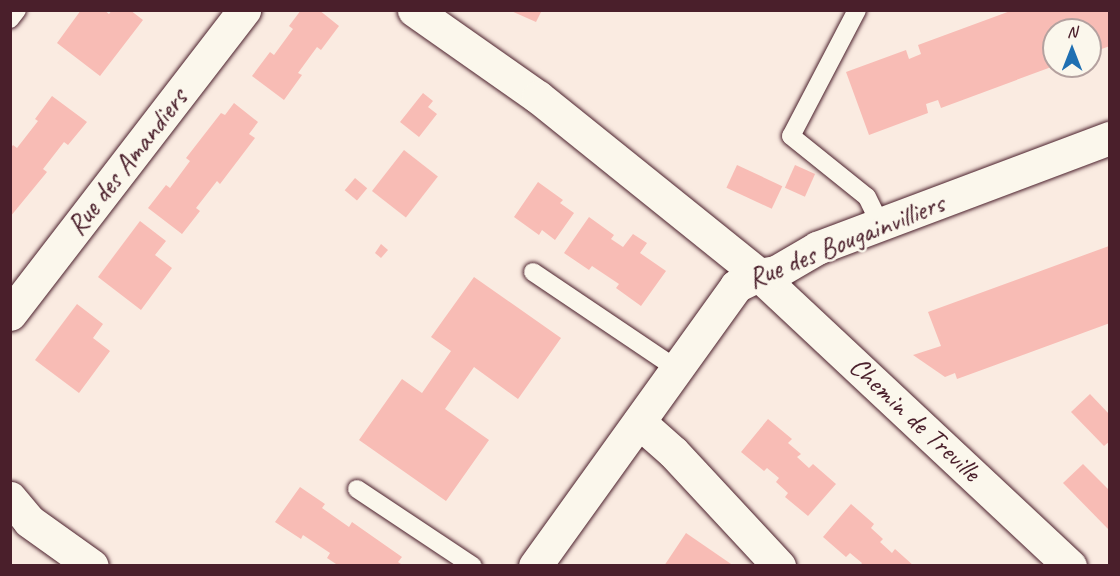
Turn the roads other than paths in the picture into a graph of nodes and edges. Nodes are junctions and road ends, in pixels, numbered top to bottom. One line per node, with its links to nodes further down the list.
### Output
1 (17, 10): 5 (lane)
2 (244, 10): 10 (street, Rue des Amandiers)
3 (414, 10): 9 (street, Chemin de Treville)
4 (857, 10): 7 (lane)
5 (10, 19)
6 (1110, 138): 7 (street, Rue des Bougainvilliers)
7 (881, 226): 9 (street, Rue des Bougainvilliers)
8 (533, 272): 11 (lane)
9 (759, 274): 11 (street, Rue des Bougainvilliers); 19 (street, Chemin de Treville)
10 (10, 314)
11 (677, 369): 12 (street, Rue des Bougainvilliers)
12 (639, 422): 17 (street, Rue des Bougainvilliers); 18 (street)
13 (357, 489): 16 (lane)
14 (10, 498): 15 (street)
15 (92, 566)
16 (473, 566)
17 (535, 566)
18 (779, 566)
19 (1070, 566)

